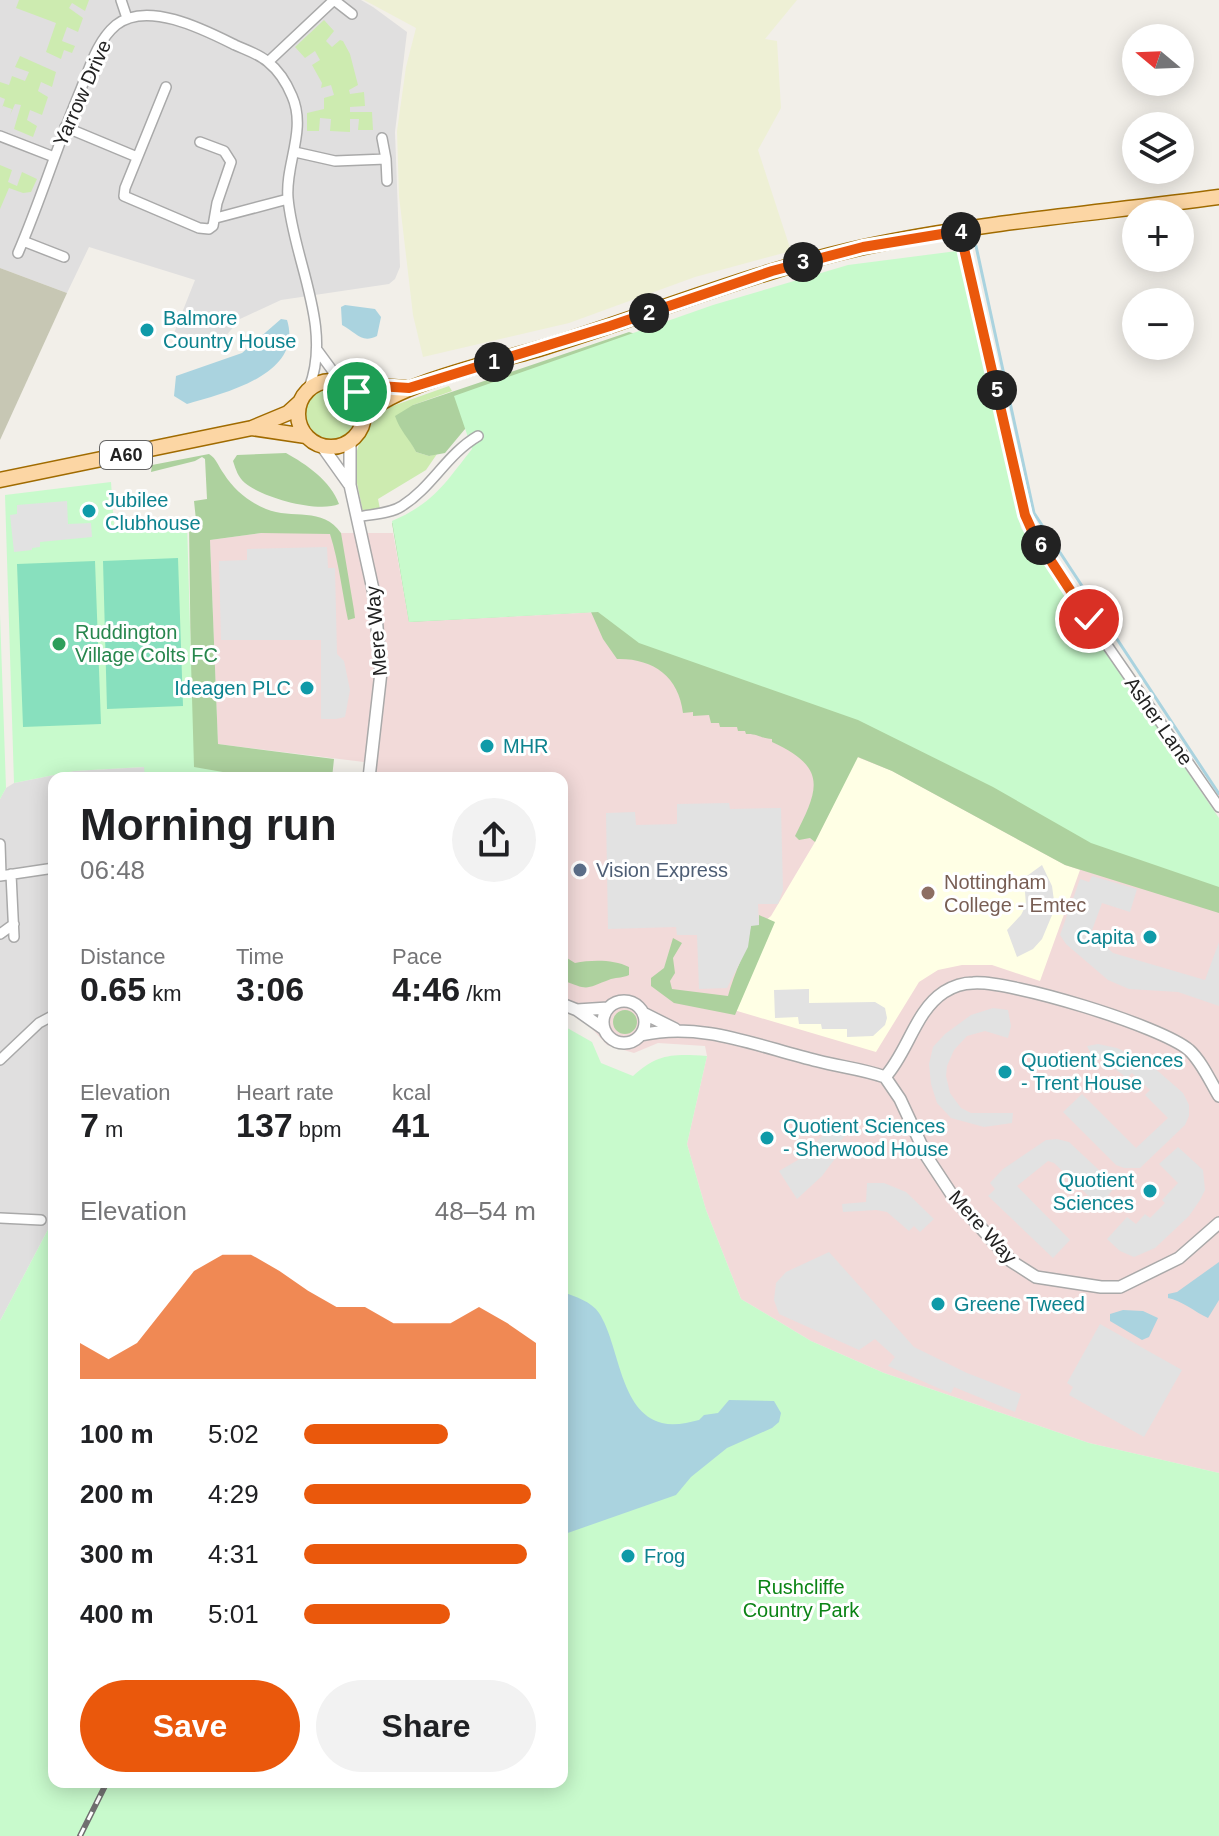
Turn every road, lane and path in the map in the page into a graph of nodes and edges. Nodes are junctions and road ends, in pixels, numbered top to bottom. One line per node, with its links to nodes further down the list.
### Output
1 (121, 0): 4 (street)
2 (334, 0): 3 (street); 5 (street)
3 (352, 14)
4 (127, 18): 5 (street, Yarrow Drive); 7 (street, Yarrow Drive)
5 (268, 62): 11 (street, Yarrow Drive)
6 (166, 87): 13 (street)
7 (65, 127): 12 (street, Yarrow Drive); 13 (street)
8 (0, 136): 12 (street)
9 (382, 138): 14 (street)
10 (200, 142): 18 (street)
11 (295, 152): 14 (street); 17 (street, Yarrow Drive)
12 (54, 157): 20 (street, Yarrow Drive)
13 (137, 157): 18 (street)
14 (386, 159): 15 (street)
15 (387, 181)
16 (1219, 197): 19 (main road)
17 (288, 199): 18 (street); 23 (street, Yarrow Drive)
18 (216, 218)
19 (960, 231): 26 (main road); 38 (street, Asher Lane)
20 (23, 241): 21 (street, Yarrow Drive); 22 (street)
21 (18, 253)
22 (64, 257)
23 (318, 351): 24 (street); 25 (street)
24 (344, 383): 25 (main road); 26 (main road); 28 (main road)
25 (309, 388): 27 (main road, A60)
26 (409, 388): 28 (main road)
27 (299, 403): 29 (main road, A60); 30 (main road)
28 (365, 415): 32 (main road)
29 (252, 428): 30 (main road, A60); 34 (main road, A60)
30 (306, 436): 33 (main road, A60)
31 (478, 436): 36 (street)
32 (350, 441): 33 (main road); 35 (street, Mere Way)
33 (322, 446): 35 (street, Mere Way)
34 (0, 480)
35 (350, 485): 36 (street, Mere Way)
36 (358, 517): 37 (street, Mere Way)
37 (370, 772)
38 (1219, 807)
39 (0, 844): 41 (street)
40 (48, 869): 41 (street)
41 (4, 875): 42 (street)
42 (14, 924): 43 (street); 44 (street)
43 (0, 934)
44 (14, 937)
45 (568, 1006): 47 (street)
46 (608, 1008): 47 (street); 48 (street); 50 (street)
47 (577, 1010): 50 (street)
48 (643, 1013): 51 (street); 52 (street)
49 (48, 1018): 53 (street)
50 (604, 1029): 52 (street)
51 (677, 1030): 52 (street); 54 (street)
52 (641, 1035)
53 (0, 1060)
54 (885, 1077): 55 (street); 58 (street, Mere Way)
55 (1219, 1096)
56 (0, 1218): 57 (street)
57 (41, 1220)
58 (1219, 1223)

